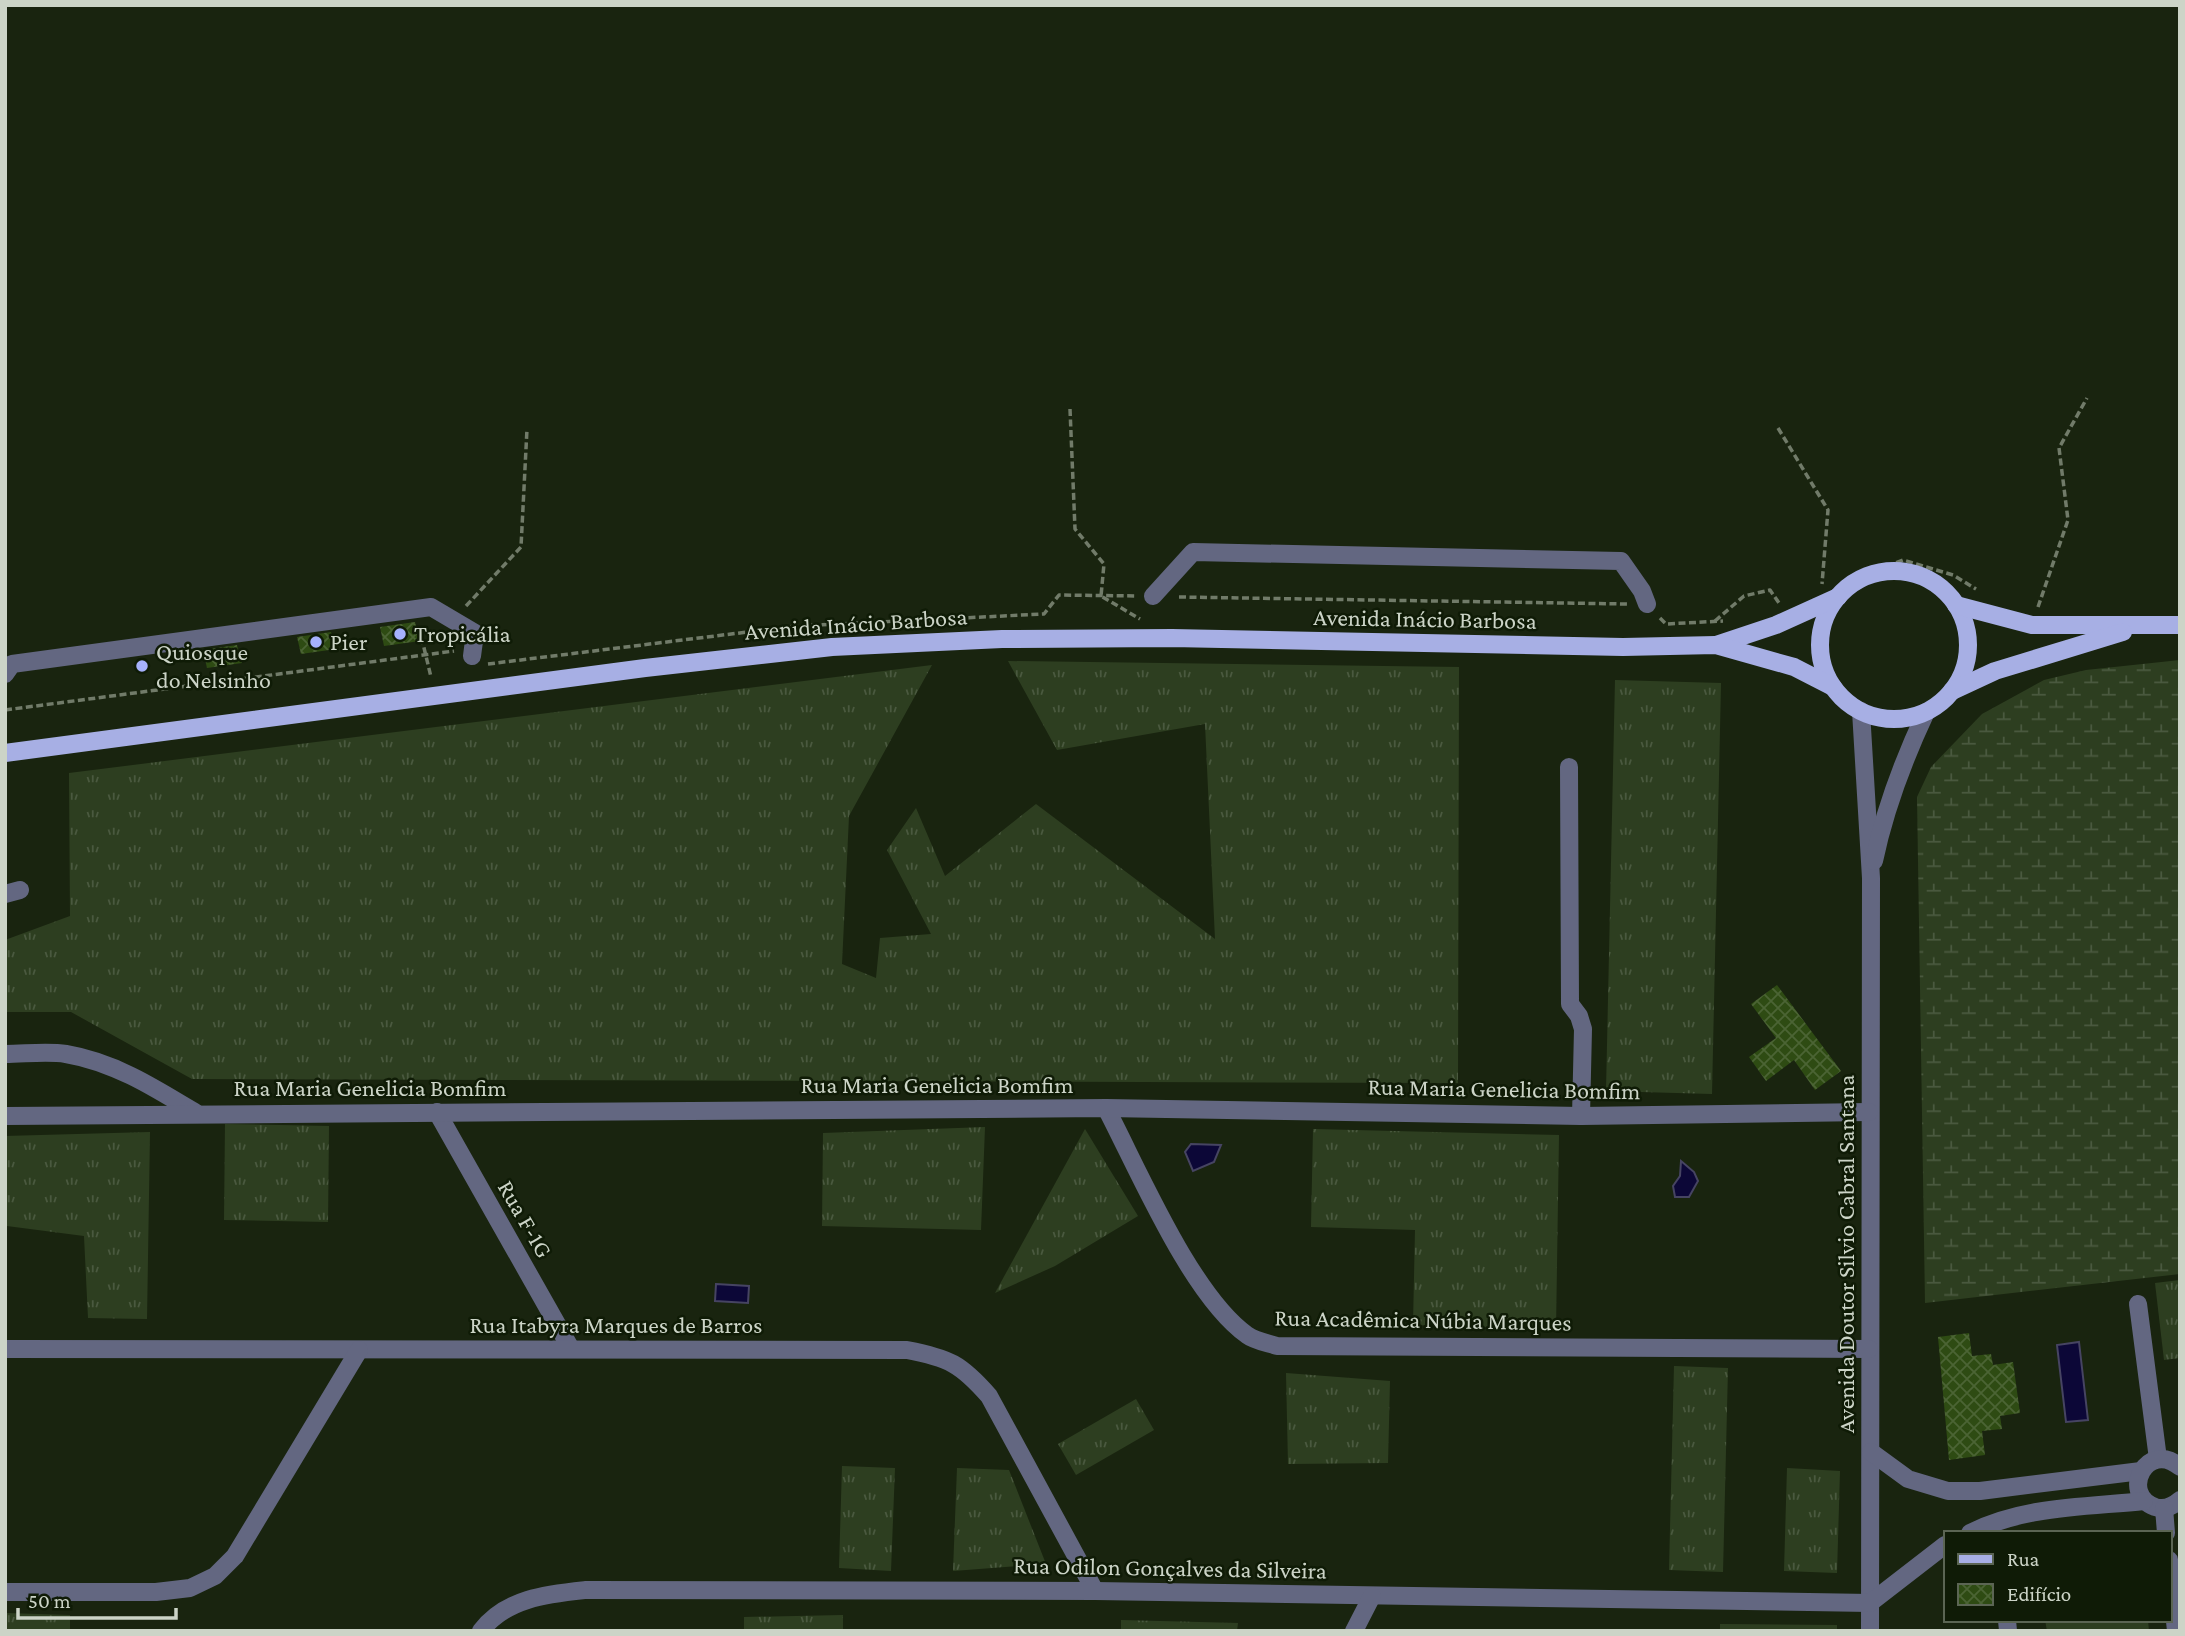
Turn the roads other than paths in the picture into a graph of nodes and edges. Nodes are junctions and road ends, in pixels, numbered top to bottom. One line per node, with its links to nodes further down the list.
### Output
1 (1153, 596): 3 (street)
2 (1830, 597): 4 (main road); 7 (main road, Avenida Inácio Barbosa); 10 (main road)
3 (1647, 604)
4 (1956, 605): 6 (main road); 11 (main road)
5 (2180, 625): 6 (main road)
6 (2140, 627): 11 (main road)
7 (1716, 645): 10 (main road, Avenida Inácio Barbosa); 14 (main road, Avenida Inácio Barbosa)
8 (472, 656): 9 (street)
9 (5, 674)
10 (1833, 687): 12 (main road)
11 (1952, 691): 13 (main road)
12 (1861, 711): 13 (main road); 16 (street, Avenida Doutor Silvio Cabral Santana)
13 (1926, 712): 16 (street, Avenida Doutor Silvio Cabral Santana)
14 (5, 753)
15 (1569, 767): 23 (street)
16 (1871, 878): 20 (street, Avenida Doutor Silvio Cabral Santana)
17 (5, 1054): 21 (street)
18 (1106, 1108): 19 (street, Rua Maria Genelicia Bomfim); 23 (street, Rua Maria Genelicia Bomfim); 27 (street, Rua Acadêmica Núbia Marques)
19 (437, 1112): 21 (street, Rua Maria Genelicia Bomfim); 26 (street, Rua F-1G)
20 (1869, 1112): 23 (street, Rua Maria Genelicia Bomfim); 27 (street, Avenida Doutor Silvio Cabral Santana)
21 (196, 1113): 22 (street, Rua Maria Genelicia Bomfim)
22 (5, 1116)
23 (1581, 1116)
24 (2138, 1304): 30 (street)
25 (5, 1349): 28 (street, Rua Itabyra Marques de Barros)
26 (571, 1349): 28 (street, Rua Itabyra Marques de Barros); 39 (street, Rua Itabyra Marques de Barros)
27 (1869, 1349): 29 (street, Avenida Doutor Silvio Cabral Santana)
28 (359, 1350): 40 (street)
29 (1871, 1452): 32 (street); 42 (street, Avenida Doutor Silvio Cabral Santana)
30 (2158, 1459): 31 (street); 32 (street)
31 (2180, 1467)
32 (2141, 1471): 33 (street)
33 (2144, 1501): 34 (street); 35 (street)
34 (2172, 1504): 36 (street)
35 (1994, 1527)
36 (2166, 1531)
37 (1944, 1546): 42 (street)
38 (2171, 1580): 46 (street)
39 (1095, 1591): 41 (street, Rua Odilon Gonçalves da Silveira); 43 (street, Rua Odilon Gonçalves da Silveira)
40 (5, 1592)
41 (1372, 1596): 42 (street, Rua Odilon Gonçalves da Silveira); 44 (street)
42 (1870, 1603): 45 (street, Avenida Doutor Silvio Cabral Santana)
43 (481, 1631)
44 (1354, 1631)
45 (1870, 1631)
46 (2176, 1631)

